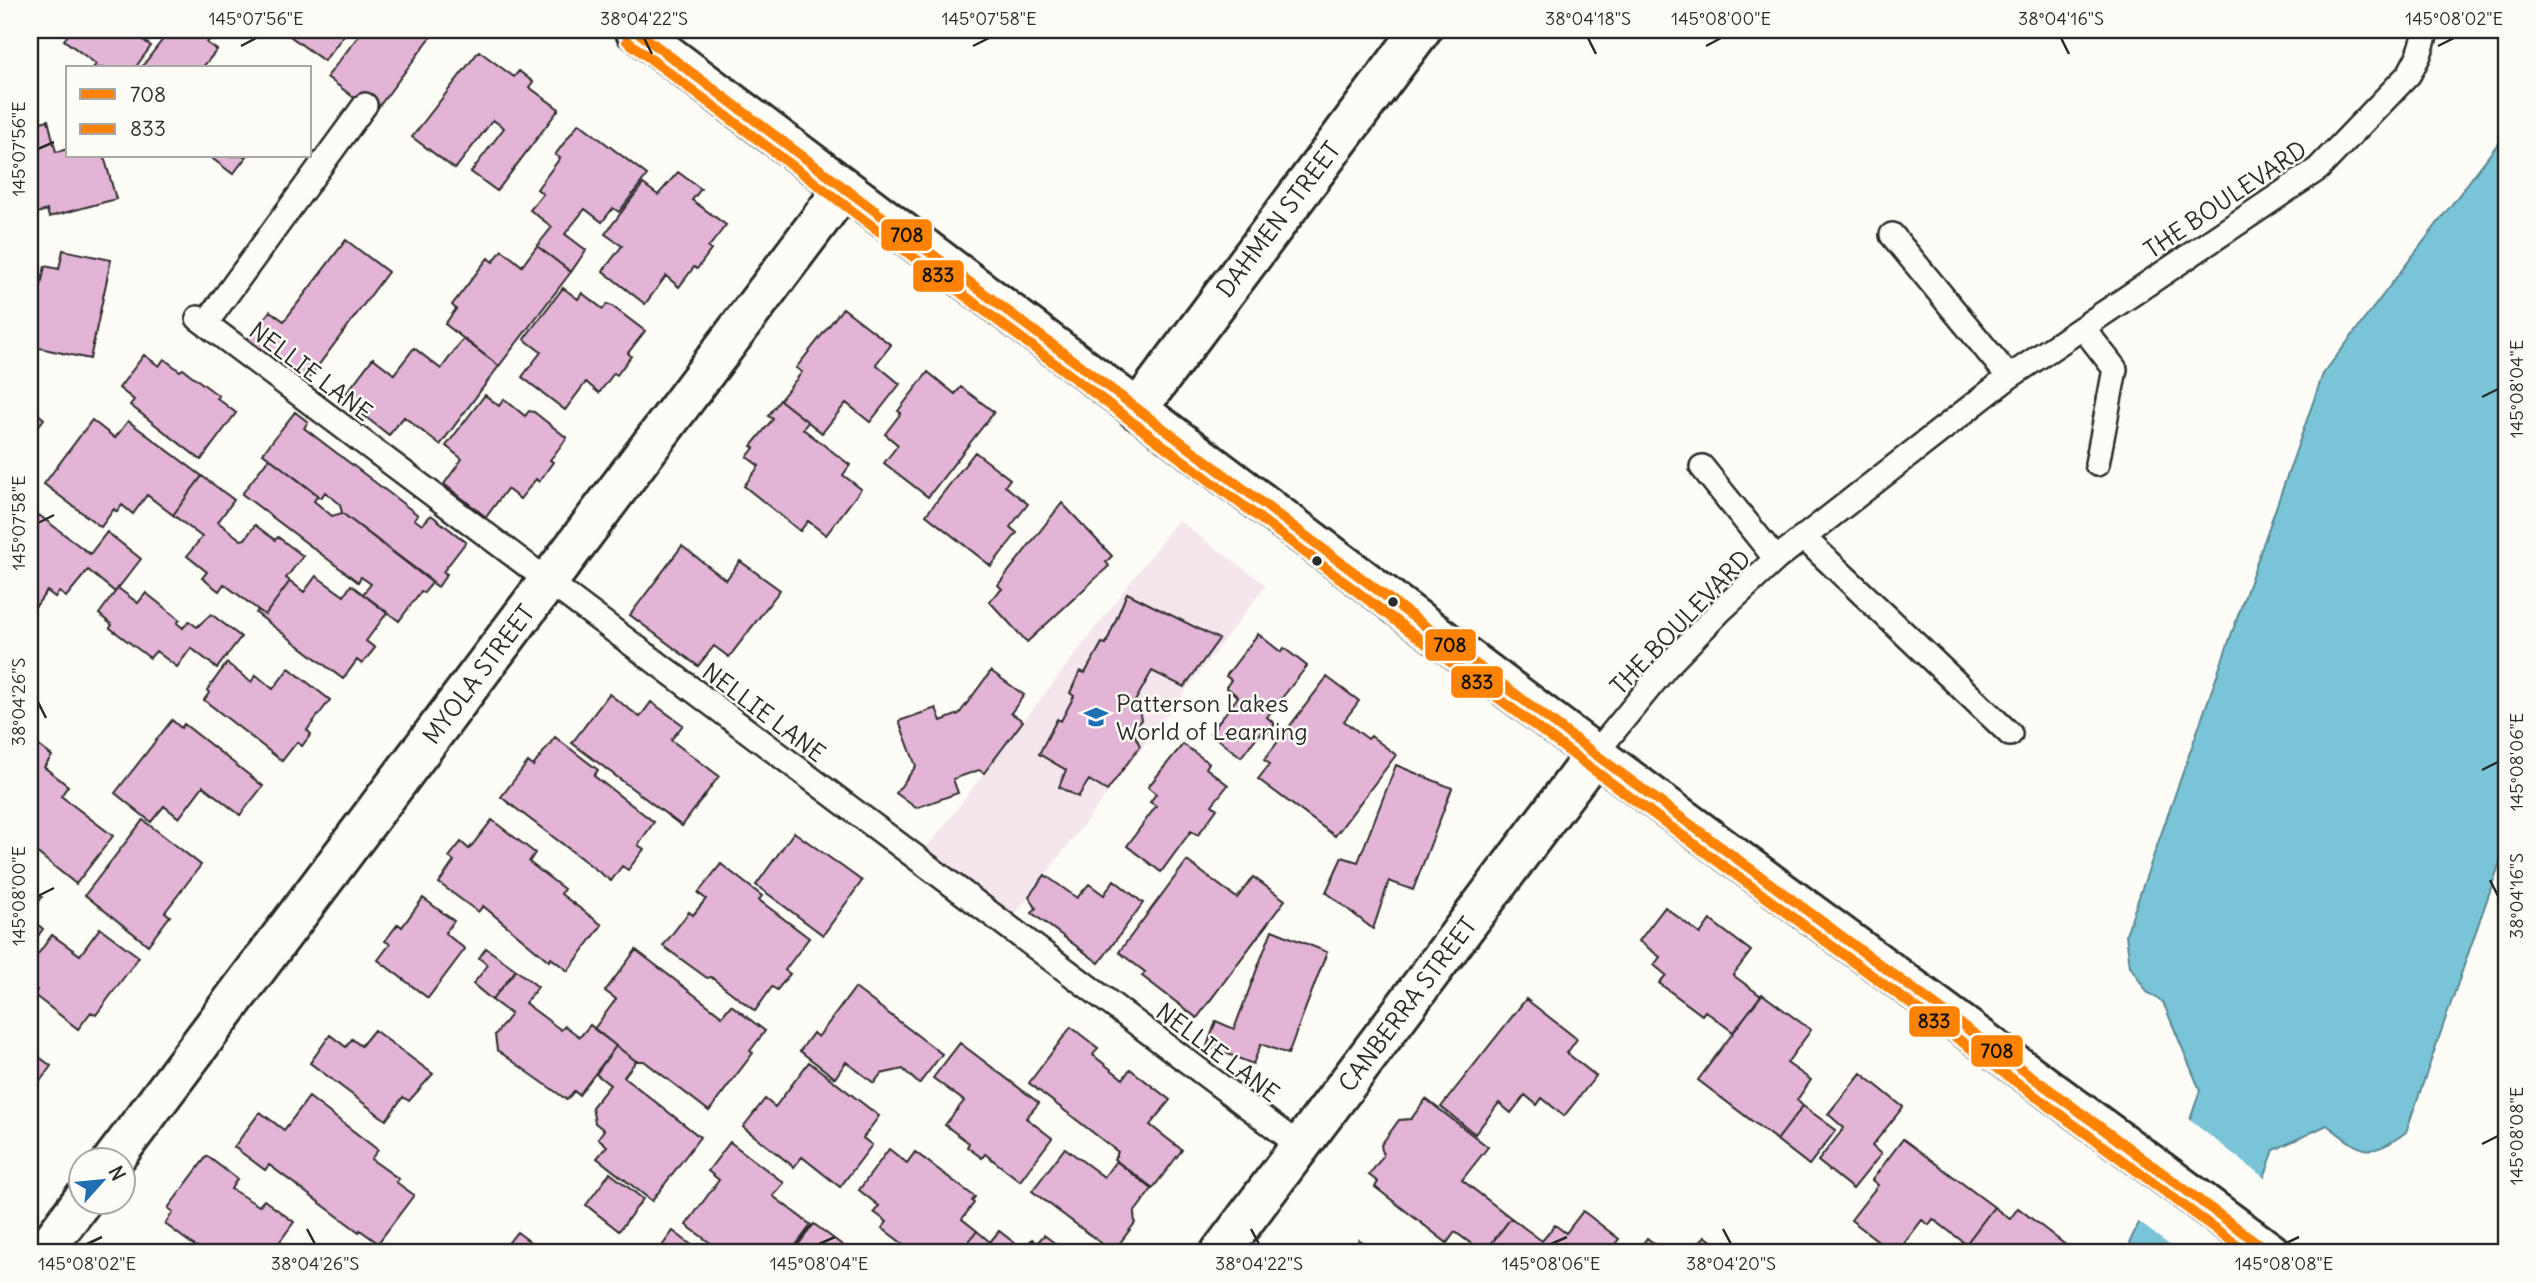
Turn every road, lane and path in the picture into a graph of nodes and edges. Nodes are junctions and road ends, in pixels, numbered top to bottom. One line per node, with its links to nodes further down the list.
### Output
1 (635, 30): 5 (street)
2 (1421, 30): 9 (street, DAHMEN STREET)
3 (2427, 30): 7 (lane, THE BOULEVARD)
4 (365, 105): 14 (lane, NELLIE LANE)
5 (844, 188): 9 (street); 14 (street, MYOLA STREET)
6 (1892, 235): 8 (lane)
7 (2084, 328): 8 (lane, THE BOULEVARD); 10 (lane)
8 (2009, 377): 12 (lane, THE BOULEVARD)
9 (1137, 410): 16 (street)
10 (2097, 464)
11 (1702, 467): 13 (lane, THE BOULEVARD)
12 (1803, 537): 13 (lane, THE BOULEVARD); 15 (lane)
13 (1776, 559): 16 (lane, THE BOULEVARD)
14 (548, 583): 17 (street, MYOLA STREET); 18 (lane, NELLIE LANE)
15 (2010, 734)
16 (1595, 754): 18 (street, CANBERRA STREET); 22 (street)
17 (124, 1146)
18 (1300, 1146): 21 (street, CANBERRA STREET)
19 (71, 1216): 20 (street)
20 (43, 1253)
21 (1220, 1253)
22 (2271, 1253)

